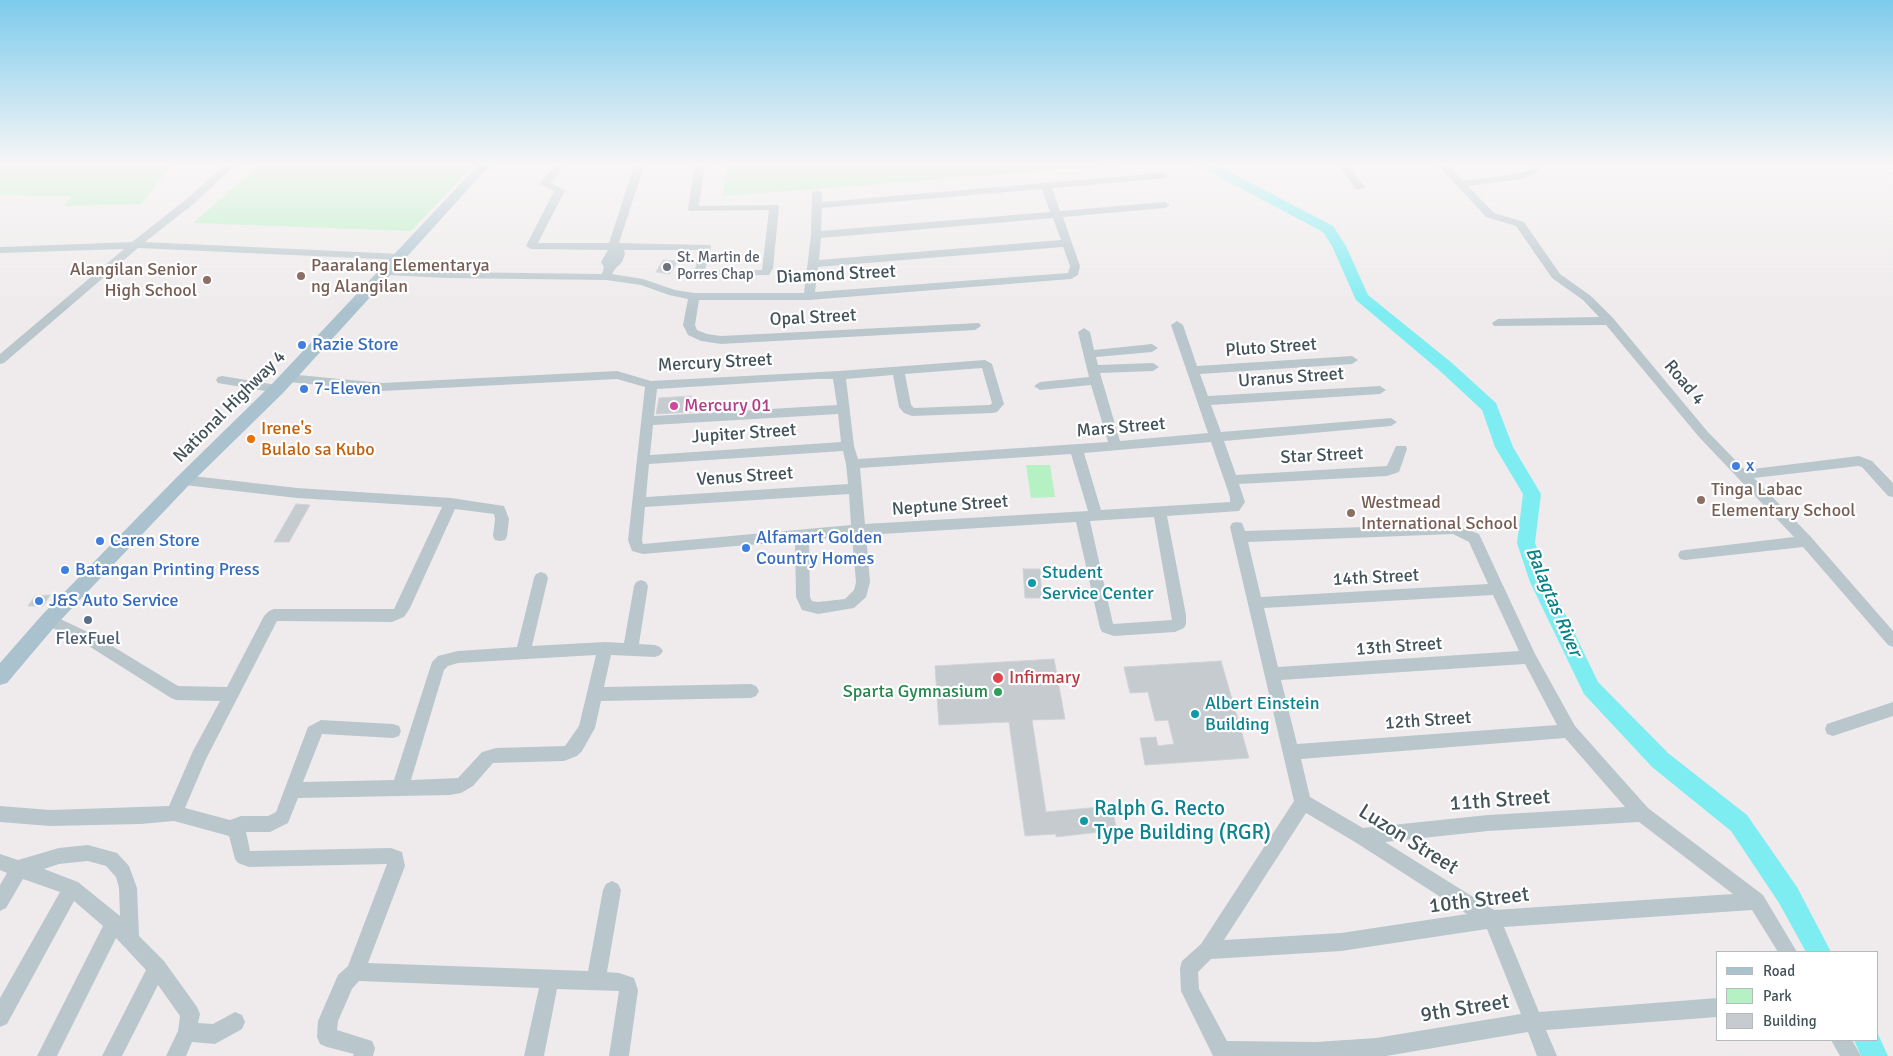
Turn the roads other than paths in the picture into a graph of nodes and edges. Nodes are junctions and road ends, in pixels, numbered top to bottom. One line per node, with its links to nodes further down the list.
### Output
1 (176, 212): 12 (street)
2 (441, 212): 15 (main road, National Highway 4)
3 (548, 212): 13 (street)
4 (625, 212): 13 (street)
5 (773, 212): 13 (street)
6 (817, 212): 10 (street)
7 (1079, 212): 9 (street)
8 (1487, 212): 21 (street, Road 4)
9 (1056, 214): 10 (street); 11 (street, Diamond Street)
10 (816, 235): 16 (street)
11 (1068, 243): 16 (street); 19 (street, Diamond Street)
12 (135, 245): 14 (street); 15 (street); 28 (street)
13 (615, 246): 18 (street)
14 (0, 250)
15 (401, 257): 17 (main road, National Highway 4)
16 (813, 264): 19 (street)
17 (387, 272): 18 (street, Diamond Street); 36 (main road, National Highway 4)
18 (608, 272): 20 (street, Diamond Street)
19 (809, 296): 20 (street, Diamond Street)
20 (694, 297): 24 (street, Opal Street)
21 (1609, 322): 22 (street); 51 (street, Road 4)
22 (1498, 323)
23 (1177, 325): 31 (street, Neptune Street)
24 (974, 326)
25 (1084, 332): 27 (street)
26 (1152, 348): 27 (street)
27 (1089, 354): 33 (street)
28 (0, 360)
29 (1352, 360): 31 (street, Pluto Street)
30 (1152, 367): 33 (street)
31 (1193, 370): 40 (street, Neptune Street)
32 (898, 371): 32 (street, Mercury Street); 34 (street, Mercury Street)
33 (1094, 374): 38 (street); 45 (street)
34 (839, 375): 37 (street, Mercury Street); 41 (street)
35 (222, 380): 36 (street, Mercury Street)
36 (282, 383): 37 (street, Mercury Street); 52 (main road, National Highway 4)
37 (651, 385): 42 (street, Neptune Street)
38 (1040, 386)
39 (1380, 390): 40 (street, Uranus Street)
40 (1204, 401): 44 (street, Neptune Street)
41 (842, 409): 42 (street); 46 (street)
42 (646, 421): 49 (street, Neptune Street)
43 (1391, 422): 44 (street, Mars Street)
44 (1217, 437): 45 (street, Mars Street); 53 (street, Neptune Street)
45 (1115, 445): 47 (street, Mars Street)
46 (848, 446): 49 (street, Jupiter Street); 50 (street)
47 (1076, 449): 50 (street, Mars Street); 59 (street)
48 (1401, 449): 53 (street, Star Street)
49 (644, 460): 56 (street, Neptune Street)
50 (853, 464): 54 (street)
51 (1742, 475): 55 (street); 64 (street, Road 4)
52 (184, 480): 57 (street); 70 (main road, National Highway 4)
53 (1231, 480): 58 (street, Neptune Street)
54 (854, 489): 56 (street, Venus Street); 61 (street)
55 (1893, 492)
56 (639, 502): 62 (street, Neptune Street)
57 (451, 504): 63 (street); 80 (street)
58 (1160, 513): 59 (street, Neptune Street); 60 (street)
59 (1096, 515): 60 (street, Neptune Street)
60 (1082, 517): 61 (street, Neptune Street)
61 (860, 530): 62 (street, Neptune Street); 62 (street)
62 (802, 535)
63 (500, 536)
64 (1806, 541): 65 (street); 71 (street, Road 4)
65 (1685, 555)
66 (541, 578): 75 (street)
67 (641, 586): 73 (street)
68 (1499, 589): 69 (street, 14th Street); 69 (street); 76 (street)
69 (1255, 604): 77 (street)
70 (49, 620): 78 (main road, National Highway 4); 80 (street)
71 (1893, 641)
72 (605, 648): 73 (street); 75 (street); 81 (street)
73 (631, 649): 74 (street)
74 (655, 651)
75 (523, 654): 87 (street)
76 (1529, 657): 77 (street, 13th Street); 85 (street)
77 (1272, 674): 86 (street)
78 (0, 677)
79 (750, 691): 81 (street)
80 (231, 694): 90 (street)
81 (595, 694): 87 (street)
82 (1893, 709): 83 (street)
83 (1833, 729)
84 (393, 731): 88 (street)
85 (1569, 731): 86 (street, 12th Street); 92 (street)
86 (1291, 752): 89 (street)
87 (400, 788): 88 (street)
88 (292, 790): 93 (street)
89 (1302, 802): 94 (street, Luzon Street); 104 (street)
90 (174, 813): 91 (street); 93 (street)
91 (0, 814)
92 (1642, 814): 94 (street, 11th Street); 99 (street)
93 (230, 828): 107 (street)
94 (1361, 836): 101 (street, Luzon Street)
95 (0, 862): 96 (street)
96 (20, 868): 97 (street); 100 (street); 103 (street)
97 (72, 888): 102 (street); 111 (street)
98 (612, 890): 109 (street)
99 (1758, 901): 101 (street, 10th Street); 105 (street)
100 (0, 902)
101 (1492, 919): 104 (street, 10th Street); 113 (street)
102 (114, 923): 103 (street); 117 (street)
103 (130, 940): 106 (street)
104 (1206, 950): 116 (street)
105 (1787, 951)
106 (157, 968): 114 (street); 118 (street)
107 (355, 972): 108 (street); 120 (street)
108 (550, 979): 109 (street); 121 (street)
109 (596, 981): 122 (street)
110 (1716, 1007): 113 (street, 9th Street)
111 (0, 1017)
112 (235, 1022): 114 (street)
113 (1533, 1022): 116 (street, 9th Street); 123 (street)
114 (187, 1032): 119 (street)
115 (1842, 1041): 124 (street)
116 (1223, 1053)
117 (47, 1056)
118 (112, 1056)
119 (176, 1056)
120 (363, 1056)
121 (534, 1056)
122 (619, 1056)
123 (1546, 1056)
124 (1851, 1056)

